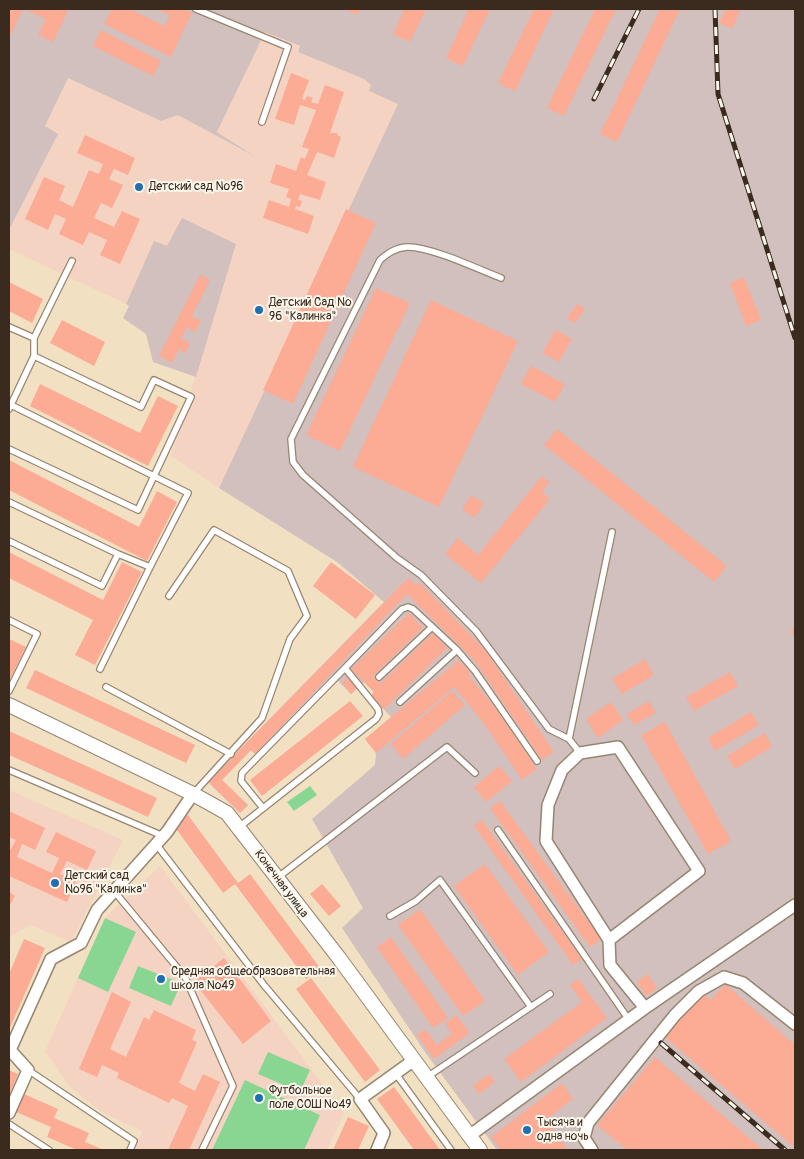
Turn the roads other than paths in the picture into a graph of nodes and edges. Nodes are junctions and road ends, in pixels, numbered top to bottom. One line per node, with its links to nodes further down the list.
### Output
1 (196, 9): 2 (lane)
2 (262, 122)
3 (72, 261): 6 (lane)
4 (500, 278): 27 (lane)
5 (9, 327): 6 (lane)
6 (34, 338): 7 (lane)
7 (34, 356): 8 (lane); 10 (lane)
8 (10, 407): 10 (lane)
9 (9, 449): 10 (lane)
10 (154, 476): 15 (lane)
11 (9, 502): 14 (lane)
12 (612, 532): 27 (lane)
13 (9, 541): 14 (lane)
14 (118, 554): 15 (lane)
15 (150, 567): 21 (lane)
16 (170, 596): 29 (lane)
17 (9, 620): 24 (lane)
18 (432, 626): 19 (lane); 20 (lane); 22 (lane)
19 (457, 650): 25 (lane); 30 (lane)
20 (345, 668): 34 (lane); 34 (lane)
21 (100, 669)
22 (380, 677)
23 (106, 687): 29 (lane)
24 (9, 691)
25 (400, 702)
26 (9, 705): 33 (street, Конечная улица)
27 (569, 739): 28 (lane)
28 (580, 753): 42 (street); 42 (street)
29 (231, 754): 33 (lane)
30 (537, 761)
31 (9, 770): 37 (lane)
32 (475, 773): 38 (lane)
33 (193, 794): 35 (street, Конечная улица); 37 (street)
34 (263, 808): 35 (lane)
35 (238, 828): 38 (street, Конечная улица)
36 (498, 830): 46 (lane)
37 (160, 840): 39 (street); 52 (lane)
38 (277, 878): 48 (street, Конечная улица)
39 (114, 891): 49 (street); 58 (lane)
40 (795, 905): 45 (street)
41 (390, 916): 44 (lane)
42 (609, 940): 45 (street)
43 (550, 994): 44 (lane)
44 (531, 1007): 51 (lane)
45 (645, 1008): 46 (street)
46 (629, 1020): 55 (street)
47 (795, 1024): 62 (street)
48 (414, 1060): 50 (street); 51 (street, Конечная улица)
49 (28, 1070): 53 (street); 57 (lane)
50 (396, 1074): 52 (street); 60 (lane)
51 (426, 1078): 55 (street, Конечная улица)
52 (360, 1099): 59 (street)
53 (9, 1113)
54 (9, 1124): 56 (lane)
55 (469, 1136): 61 (street, Конечная улица)
56 (49, 1150)
57 (130, 1150)
58 (202, 1150)
59 (377, 1150)
60 (451, 1150)
61 (480, 1150)
62 (592, 1150)

